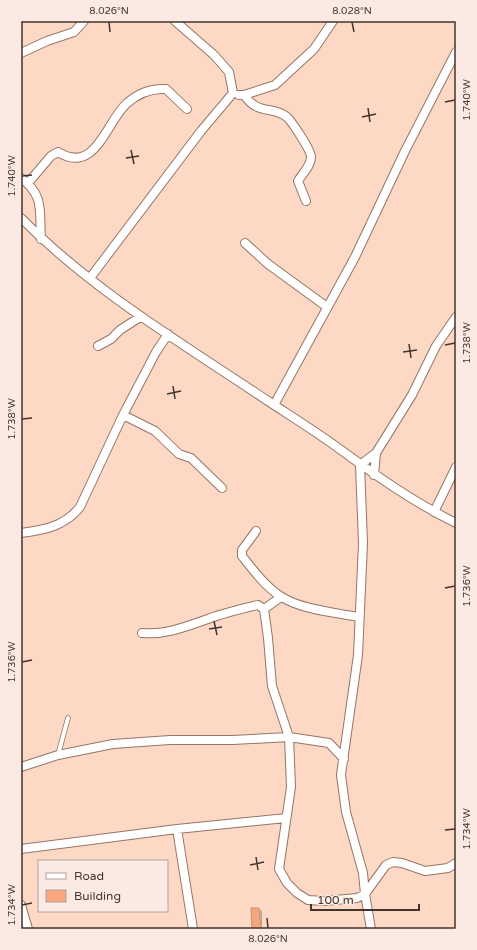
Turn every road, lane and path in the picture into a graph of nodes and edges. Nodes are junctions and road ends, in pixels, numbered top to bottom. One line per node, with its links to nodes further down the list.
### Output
1 (84, 21): 5 (street)
2 (175, 21): 6 (street)
3 (333, 21): 7 (street)
4 (456, 52): 16 (street)
5 (21, 53)
6 (233, 93): 7 (street); 15 (street)
7 (244, 95): 11 (street)
8 (186, 108): 10 (street)
9 (21, 178): 10 (street)
10 (28, 183): 13 (street)
11 (306, 201)
12 (21, 218): 13 (street)
13 (41, 238): 15 (street)
14 (245, 243): 16 (street)
15 (90, 278): 17 (street)
16 (327, 308): 21 (street)
17 (140, 317): 19 (street); 20 (street)
18 (456, 317): 23 (street)
19 (168, 334): 21 (street); 22 (street)
20 (98, 346)
21 (274, 405): 24 (street)
22 (123, 415): 27 (street); 31 (street)
23 (376, 453): 24 (street); 26 (street)
24 (360, 465): 26 (street); 34 (street)
25 (456, 467): 28 (street)
26 (374, 474): 28 (street)
27 (222, 488)
28 (434, 512): 29 (street)
29 (456, 523)
30 (256, 531): 32 (street)
31 (21, 532)
32 (281, 597): 33 (street); 34 (street)
33 (264, 609): 35 (street); 37 (street)
34 (358, 617): 39 (street)
35 (142, 634)
36 (68, 718): 38 (lane)
37 (289, 737): 38 (street); 39 (street); 41 (street)
38 (58, 755): 40 (street)
39 (344, 759): 45 (street)
40 (21, 767)
41 (286, 818): 42 (street); 45 (street)
42 (178, 829): 43 (street); 48 (street)
43 (21, 849)
44 (456, 863): 45 (street)
45 (365, 894): 49 (street)
46 (21, 905): 47 (street)
47 (28, 929)
48 (193, 929)
49 (371, 929)

